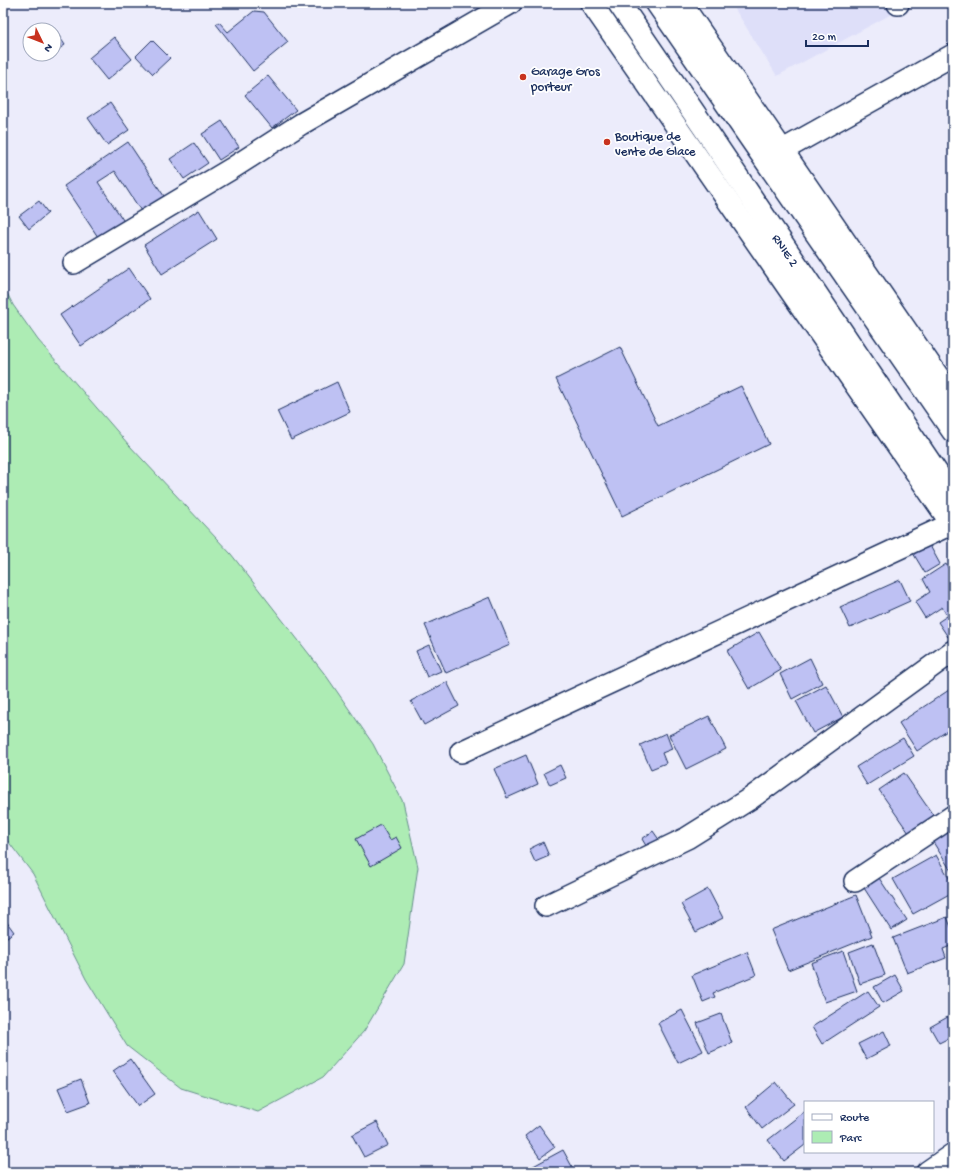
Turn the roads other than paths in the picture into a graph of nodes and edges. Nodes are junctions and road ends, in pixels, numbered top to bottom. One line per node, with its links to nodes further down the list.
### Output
1 (511, 3): 8 (street)
2 (591, 3): 12 (street)
3 (619, 3): 11 (highway, RNIE 2 / RNIE 2)
4 (657, 3): 10 (highway)
5 (681, 3): 7 (street)
6 (953, 55): 7 (street)
7 (783, 150): 9 (street)
8 (74, 263)
9 (953, 398)
10 (953, 431)
11 (953, 497)
12 (952, 525): 14 (street)
13 (953, 651): 17 (street)
14 (462, 752)
15 (953, 816): 16 (street)
16 (856, 881)
17 (546, 906)
18 (953, 1154): 19 (street)
19 (927, 1172)

